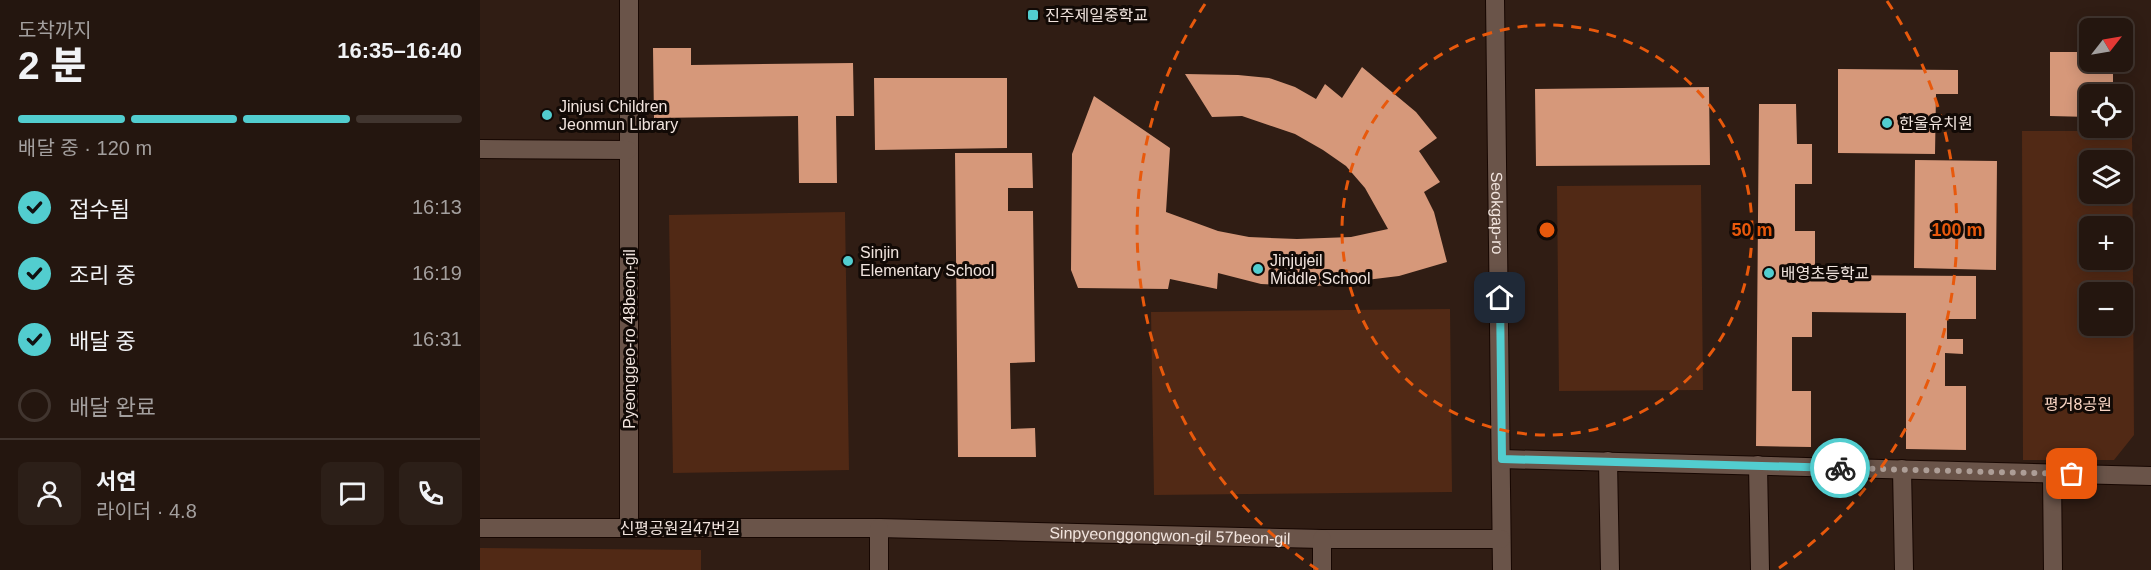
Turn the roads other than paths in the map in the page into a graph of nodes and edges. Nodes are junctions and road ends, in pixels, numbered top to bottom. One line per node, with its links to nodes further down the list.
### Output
1 (629, 0): 4 (street, Pyeonggeo-ro 48beon-gil)
2 (1495, 0): 5 (street, Seokgap-ro)
3 (480, 149): 4 (street)
4 (628, 150): 12 (street, Pyeonggeo-ro 48beon-gil)
5 (1502, 459): 6 (street); 15 (street, Seokgap-ro)
6 (1608, 461): 7 (street); 19 (street)
7 (1758, 465): 8 (street); 20 (street)
8 (1902, 469): 9 (street); 21 (street)
9 (2052, 473): 10 (street); 22 (street)
10 (2151, 476)
11 (480, 528): 12 (street, 신평공원길47번길)
12 (629, 528): 13 (street, 신평공원길47번길)
13 (879, 528): 14 (street, Sinpyeonggongwon-gil 57beon-gil); 16 (street)
14 (1322, 539): 15 (street, Sinpyeonggongwon-gil 57beon-gil); 17 (street)
15 (1501, 539): 18 (street, Seokgap-ro)
16 (879, 570)
17 (1322, 570)
18 (1502, 570)
19 (1610, 570)
20 (1760, 570)
21 (1904, 570)
22 (2053, 570)

